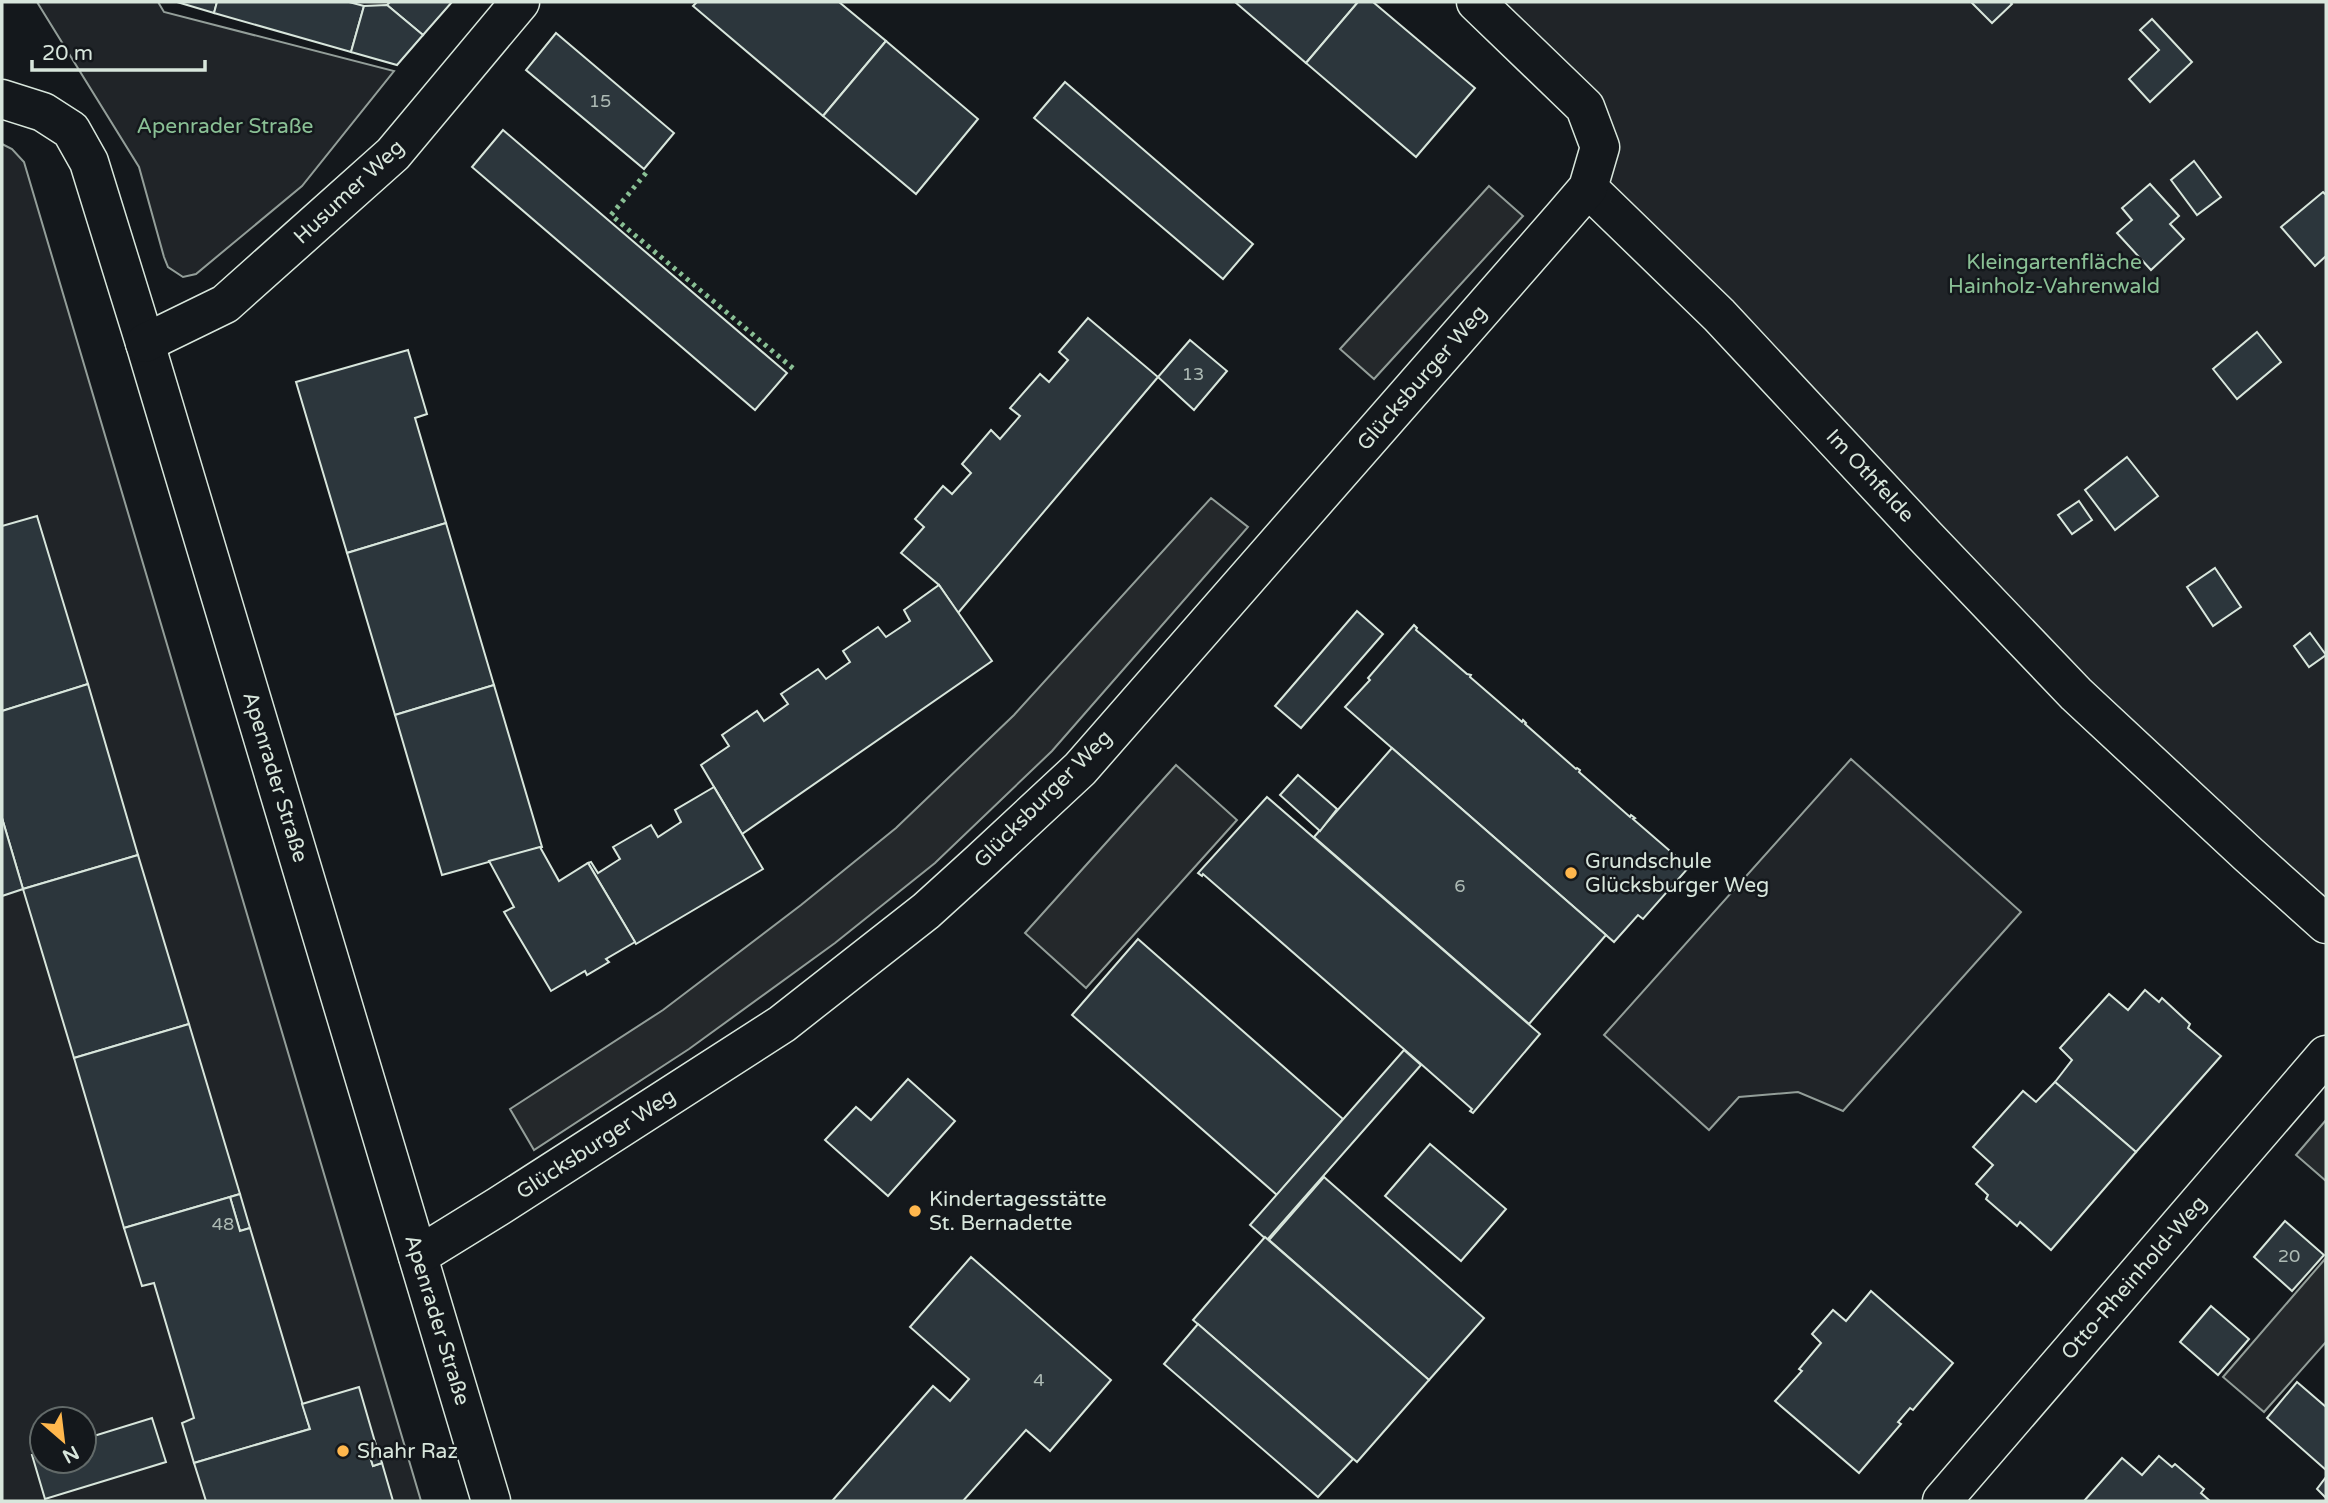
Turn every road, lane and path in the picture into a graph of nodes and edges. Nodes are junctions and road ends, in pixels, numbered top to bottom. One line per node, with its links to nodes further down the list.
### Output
1 (520, 2): 5 (street, Husumer Weg)
2 (1476, 2): 4 (street)
3 (2, 99): 5 (street, Apenrader Straße)
4 (1588, 188): 6 (street, Im Othfelde); 8 (street, Glücksburger Weg)
5 (145, 343): 8 (street, Apenrader Straße)
6 (2326, 924)
7 (2326, 1055): 10 (street, Otto-Rheinhold-Weg)
8 (418, 1256): 9 (street, Apenrader Straße)
9 (491, 1501)
10 (1942, 1501)

